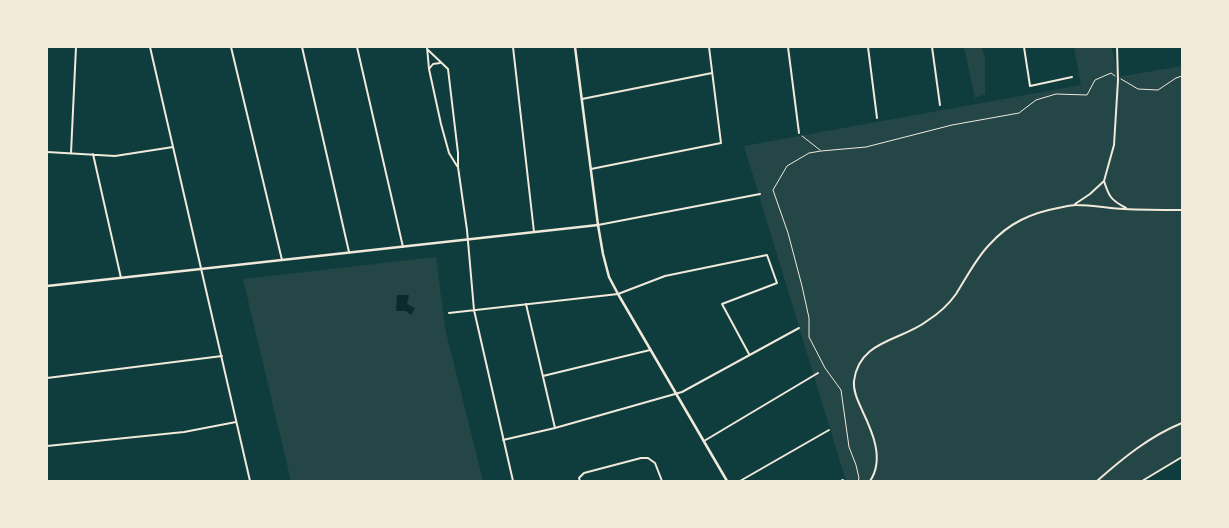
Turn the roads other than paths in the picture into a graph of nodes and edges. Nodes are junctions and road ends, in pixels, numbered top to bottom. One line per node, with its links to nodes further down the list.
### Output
1 (76, 47): 25 (street)
2 (150, 47): 23 (street)
3 (231, 47): 39 (street)
4 (302, 47): 38 (street)
5 (357, 47): 37 (street)
6 (513, 47): 35 (street)
7 (575, 47): 19 (street)
8 (709, 47): 17 (street)
9 (788, 47): 22 (street)
10 (868, 47): 21 (street)
11 (932, 47): 20 (street)
12 (1024, 47): 18 (street)
13 (1117, 47): 29 (street)
14 (427, 48): 15 (street); 16 (street)
15 (441, 63): 16 (street); 27 (street)
16 (428, 69): 27 (street)
17 (712, 73): 19 (street); 28 (street)
18 (1072, 77)
19 (582, 99): 28 (street)
20 (940, 105)
21 (877, 118)
22 (799, 133)
23 (173, 146): 26 (street); 40 (street)
24 (47, 152): 25 (street)
25 (70, 152): 26 (street)
26 (93, 154): 41 (street)
27 (458, 167): 36 (street)
28 (591, 169): 34 (street)
29 (1104, 181): 31 (street); 32 (street)
30 (760, 194): 34 (street)
31 (1075, 205): 32 (street); 69 (street)
32 (1127, 209): 33 (street)
33 (1182, 210)
34 (598, 225): 35 (street); 43 (street)
35 (534, 232): 36 (street)
36 (468, 240): 37 (street); 45 (street)
37 (403, 247): 38 (street)
38 (349, 253): 39 (street)
39 (282, 260): 40 (street)
40 (202, 270): 41 (street); 50 (street)
41 (121, 278): 42 (street)
42 (47, 286)
43 (618, 294): 44 (street); 48 (street); 49 (street)
44 (526, 304): 45 (street); 52 (street)
45 (474, 310): 46 (street); 59 (street)
46 (449, 313)
47 (799, 328): 49 (street)
48 (651, 350): 52 (street); 54 (street)
49 (749, 354): 54 (street)
50 (222, 356): 53 (street); 55 (street)
51 (818, 373): 60 (street)
52 (543, 376): 57 (street)
53 (47, 378)
54 (677, 394): 57 (street); 60 (street)
55 (236, 422): 61 (street); 63 (street)
56 (1182, 423): 72 (street)
57 (555, 428): 59 (street)
58 (829, 430): 68 (street)
59 (503, 440): 64 (street)
60 (704, 441): 67 (street)
61 (47, 446)
62 (1182, 458): 73 (street)
63 (250, 481)
64 (513, 481)
65 (580, 481): 66 (street)
66 (662, 481)
67 (727, 481)
68 (740, 481)
69 (870, 481)
70 (917, 481): 71 (street)
71 (920, 481)
72 (1097, 481)
73 (1142, 481)

